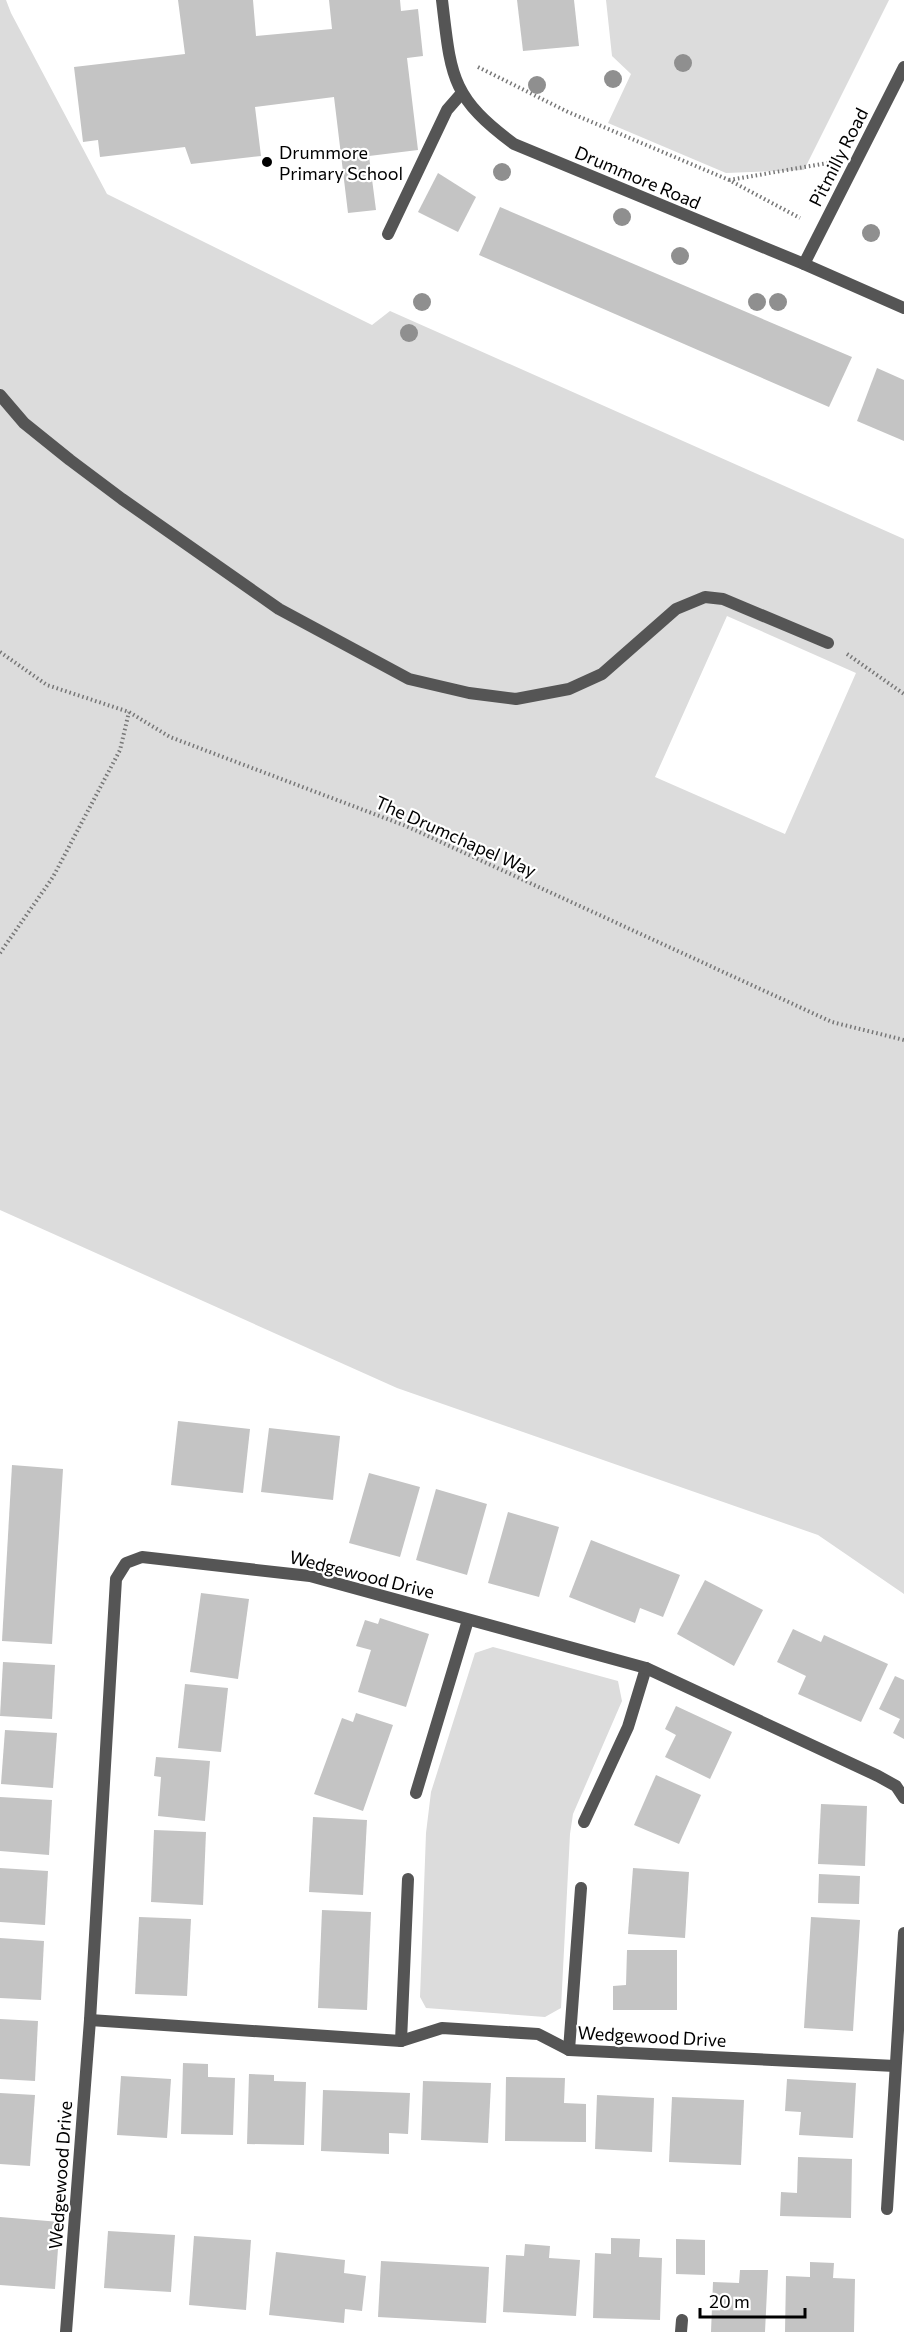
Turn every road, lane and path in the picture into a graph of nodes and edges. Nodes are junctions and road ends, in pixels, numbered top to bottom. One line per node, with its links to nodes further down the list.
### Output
1 (442, 0): 2 (street, Drummore Road)
2 (448, 52): 4 (street, Drummore Road); 6 (path)
3 (904, 68): 5 (street, Pitmilly Road)
4 (461, 94): 8 (street); 9 (street, Drummore Road)
5 (859, 155): 6 (path); 7 (street, Pitmilly Road)
6 (729, 180): 7 (path)
7 (823, 225): 9 (street, Pitmilly Road)
8 (388, 234)
9 (804, 264): 10 (street, Drummore Road)
10 (904, 308)
11 (0, 395): 12 (street)
12 (828, 643): 14 (path)
13 (0, 652): 15 (path, The Drumchapel Way)
14 (904, 694)
15 (129, 712): 16 (path); 17 (path, The Drumchapel Way)
16 (0, 953)
17 (904, 1040)
18 (468, 1620): 19 (street, Wedgewood Drive); 20 (street); 26 (street, Wedgewood Drive)
19 (646, 1668): 21 (street, Wedgewood Drive); 22 (street)
20 (416, 1793)
21 (904, 1798)
22 (585, 1822)
23 (408, 1879): 27 (street)
24 (581, 1888): 28 (street)
25 (904, 1933): 29 (street)
26 (90, 2020): 27 (street, Wedgewood Drive); 31 (street, Wedgewood Drive)
27 (401, 2041): 28 (street, Wedgewood Drive)
28 (569, 2050): 29 (street, Wedgewood Drive)
29 (895, 2066): 30 (street)
30 (886, 2209)
31 (66, 2332)

